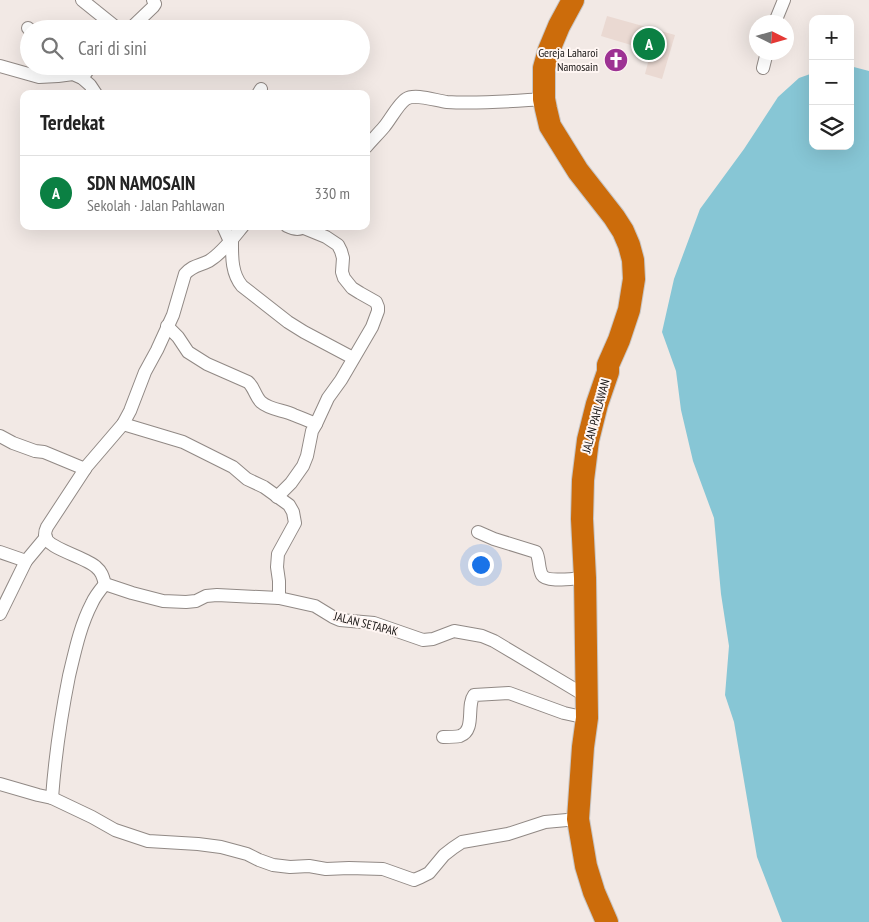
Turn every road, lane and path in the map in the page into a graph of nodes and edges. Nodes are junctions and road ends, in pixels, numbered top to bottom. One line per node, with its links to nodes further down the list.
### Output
1 (82, 0): 6 (street)
2 (154, 0): 7 (street)
3 (573, 0): 16 (highway, JALAN PAHLAWAN)
4 (784, 0): 5 (street)
5 (778, 15)
6 (107, 20)
7 (139, 20)
8 (765, 60): 10 (street)
9 (0, 66): 11 (street)
10 (763, 68)
11 (20, 72)
12 (32, 75): 13 (street)
13 (64, 75)
14 (78, 75): 15 (street)
15 (93, 90)
16 (544, 99): 17 (street); 33 (highway, JALAN PAHLAWAN)
17 (370, 142)
18 (225, 230): 21 (street)
19 (239, 230): 21 (street)
20 (311, 230): 23 (street)
21 (232, 240): 22 (street); 23 (street)
22 (167, 326): 24 (street); 25 (street)
23 (353, 358): 25 (street)
24 (123, 424): 27 (street); 28 (street)
25 (316, 424): 28 (street)
26 (0, 436): 27 (street)
27 (85, 469): 30 (street)
28 (277, 497): 35 (street)
29 (478, 532): 33 (street)
30 (46, 537): 32 (street); 34 (street)
31 (0, 552): 32 (street)
32 (26, 561): 36 (street)
33 (585, 578): 37 (highway, JALAN PAHLAWAN)
34 (105, 584): 35 (street, JALAN SETAPAK); 40 (street)
35 (279, 598): 37 (street, JALAN SETAPAK)
36 (0, 614)
37 (587, 707): 38 (street); 41 (highway, JALAN PAHLAWAN)
38 (443, 738)
39 (0, 784): 40 (street)
40 (52, 798): 41 (street)
41 (578, 819): 42 (highway, JALAN PAHLAWAN)
42 (607, 922)

